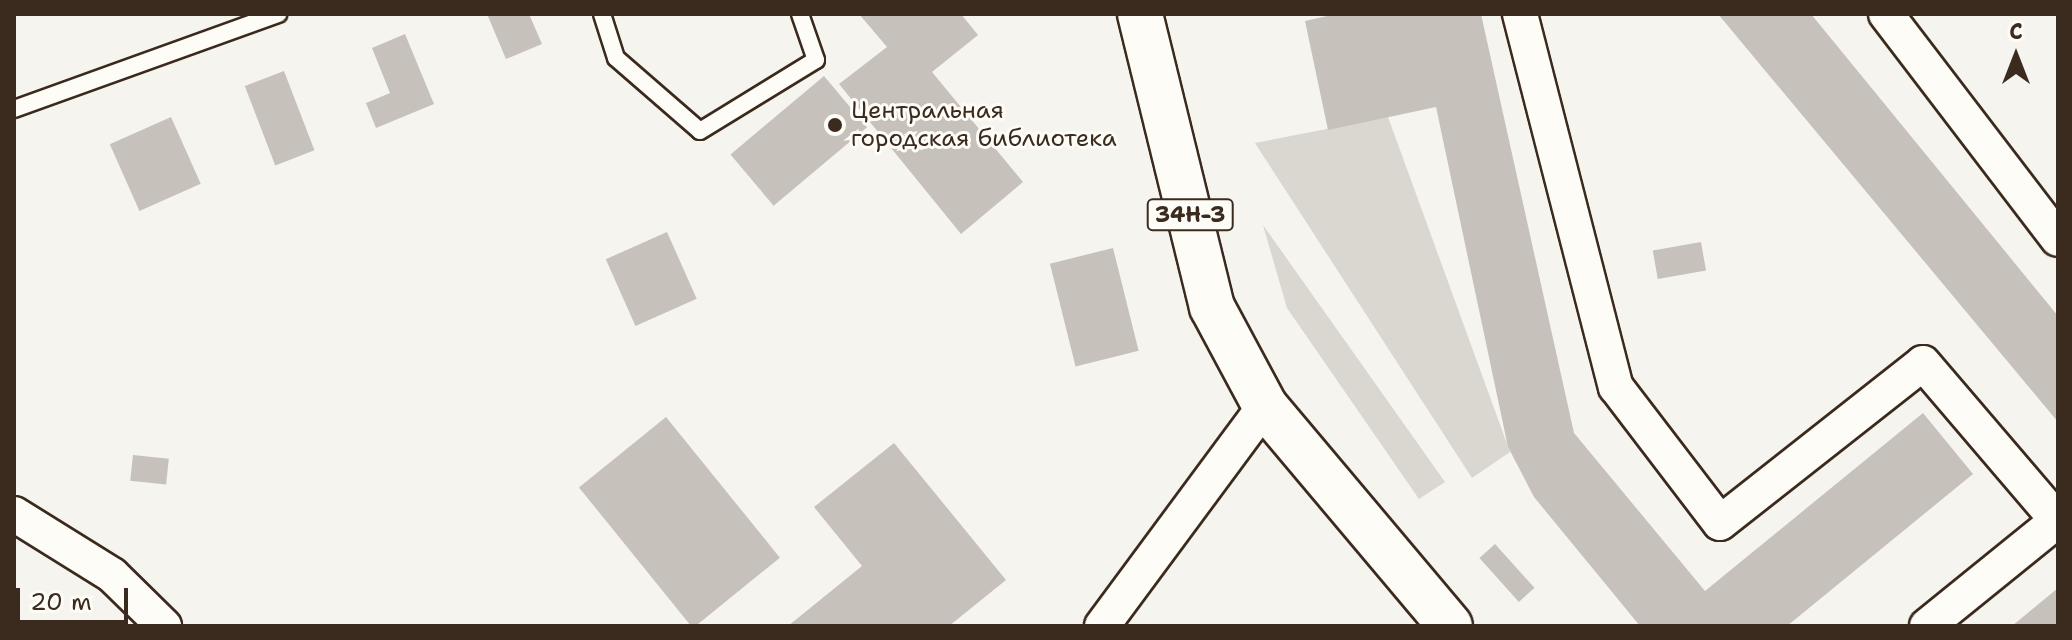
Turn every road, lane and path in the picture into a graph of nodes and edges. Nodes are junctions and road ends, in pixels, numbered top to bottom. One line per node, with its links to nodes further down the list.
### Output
1 (278, 14): 7 (lane)
2 (602, 14): 3 (lane)
3 (800, 14)
4 (1520, 14): 11 (street)
5 (1886, 14): 8 (street)
6 (1149, 15): 9 (main road, 34Н-3)
7 (14, 109)
8 (2058, 239)
9 (1265, 406): 13 (street); 14 (main road, 34Н-3)
10 (14, 514): 12 (street)
11 (2058, 520): 15 (street)
12 (144, 619)
13 (1102, 626)
14 (1450, 626)
15 (1927, 626)

